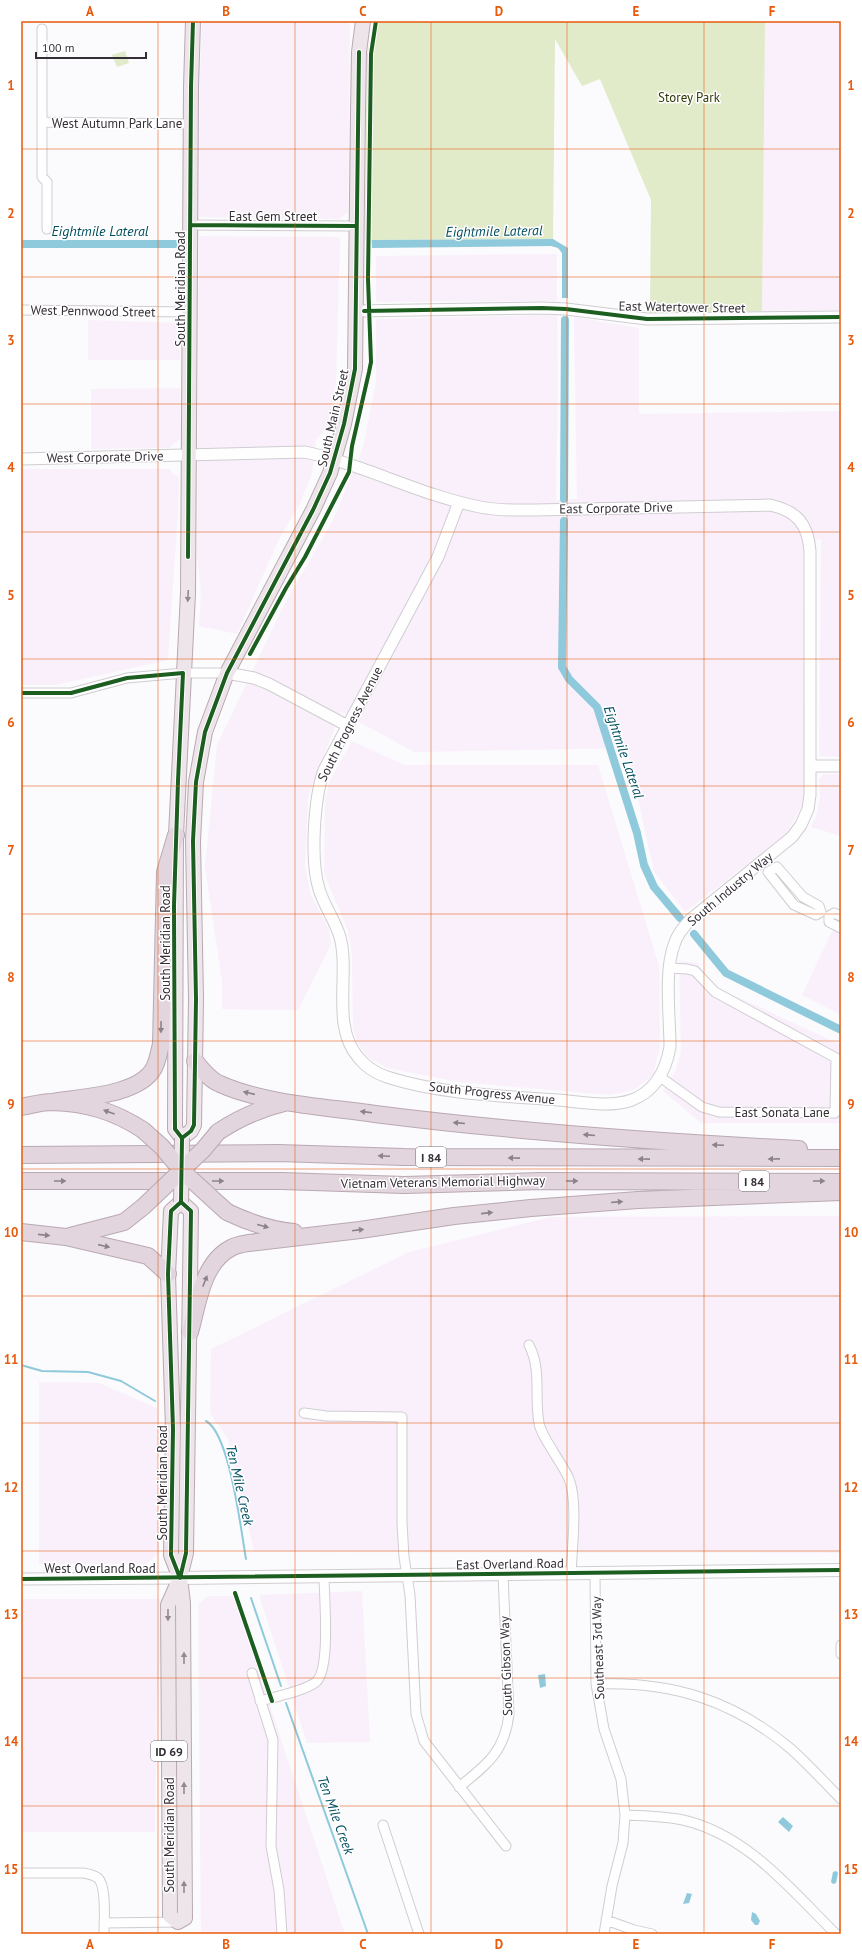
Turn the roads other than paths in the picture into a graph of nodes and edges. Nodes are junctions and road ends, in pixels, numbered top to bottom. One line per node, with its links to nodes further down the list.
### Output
1 (193, 21): 5 (main road, South Meridian Road)
2 (363, 21): 7 (main road, South Main Street)
3 (42, 29): 4 (street)
4 (42, 122): 5 (street, West Autumn Park Lane); 8 (street)
5 (192, 124): 6 (main road, South Meridian Road)
6 (190, 225): 7 (street, East Gem Street); 11 (main road, South Meridian Road)
7 (356, 226): 10 (main road, South Main Street)
8 (47, 229)
9 (21, 310): 11 (street, West Pennwood Street)
10 (356, 311): 12 (street, East Watertower Street); 15 (main road, South Main Street)
11 (190, 312): 13 (main road, South Meridian Road)
12 (841, 317)
13 (189, 455): 14 (street, West Corporate Drive); 15 (street, East Corporate Drive); 17 (main road, South Meridian Road, one-way to 17)
14 (21, 459)
15 (335, 459): 16 (street, East Corporate Drive); 18 (main road, South Main Street)
16 (458, 502): 20 (street, South Progress Avenue); 21 (street, East Corporate Drive)
17 (183, 673): 18 (street); 19 (street); 23 (main road, South Meridian Road); 24 (main road)
18 (227, 673): 20 (street); 24 (main road, South Main Street)
19 (21, 693)
20 (348, 726): 34 (street, South Progress Avenue)
21 (811, 766): 22 (street); 25 (street, South Industry Way)
22 (841, 766)
23 (176, 835): 32 (highway, one-way to 32); 36 (main road, South Meridian Road)
24 (193, 841): 30 (main road)
25 (769, 864): 26 (street); 29 (street, South Industry Way)
26 (825, 914): 27 (street); 28 (street)
27 (841, 916)
28 (841, 928)
29 (669, 968): 31 (street, South Industry Way); 31 (street, East Sonata Lane)
30 (195, 1062): 33 (highway, one-way to 30); 36 (main road)
31 (660, 1077): 34 (street, South Industry Way)
32 (51, 1102): 35 (highway); 40 (highway, one-way to 32, bridge)
33 (287, 1102): 37 (highway, one-way to 33); 40 (highway, bridge)
34 (607, 1104)
35 (21, 1107)
36 (182, 1138): 40 (main road, South Meridian Road, bridge)
37 (841, 1151)
38 (21, 1155): 39 (highway, Vietnam Veterans Memorial Highway / I 84, one-way to 38)
39 (841, 1158)
40 (181, 1170): 44 (main road, South Meridian Road, bridge); 46 (highway, one-way to 46, bridge); 47 (highway, bridge)
41 (21, 1181): 42 (highway, Vietnam Veterans Memorial Highway / I 84, one-way to 42)
42 (841, 1182)
43 (841, 1192): 46 (highway, one-way to 43)
44 (180, 1202): 48 (main road, South Meridian Road); 49 (main road, South Meridian Road / ID 69)
45 (21, 1232): 47 (highway, one-way to 47)
46 (328, 1234): 49 (highway, one-way to 46)
47 (66, 1237): 48 (highway, one-way to 48)
48 (168, 1274): 58 (main road, South Meridian Road)
49 (190, 1332): 58 (main road, South Meridian Road / ID 69)
50 (529, 1345): 54 (street)
51 (304, 1413): 55 (street)
52 (841, 1570): 53 (main road, East Overland Road)
53 (595, 1573): 54 (main road, East Overland Road); 63 (street, Southeast 3rd Way)
54 (571, 1574): 56 (main road, East Overland Road)
55 (407, 1575): 56 (main road, East Overland Road); 57 (main road, East Overland Road); 65 (street)
56 (503, 1575): 65 (street, South Gibson Way)
57 (324, 1576): 58 (main road, East Overland Road); 64 (street)
58 (180, 1578): 59 (street, West Overland Road); 73 (main road, South Meridian Road / ID 69)
59 (21, 1579)
60 (841, 1645): 61 (street)
61 (841, 1654)
62 (252, 1673): 64 (street)
63 (596, 1684): 66 (street); 67 (street, Southeast 3rd Way)
64 (260, 1701): 75 (street)
65 (459, 1787): 69 (street)
66 (841, 1798)
67 (625, 1815): 71 (street, Southeast 3rd Way); 79 (street)
68 (383, 1825): 76 (street)
69 (506, 1846)
70 (21, 1873): 72 (street)
71 (606, 1920): 77 (street, Southeast 3rd Way); 78 (street)
72 (104, 1923): 73 (street); 74 (street)
73 (178, 1928)
74 (104, 1934)
75 (282, 1934)
76 (418, 1934)
77 (604, 1934)
78 (652, 1934)
79 (836, 1934)

